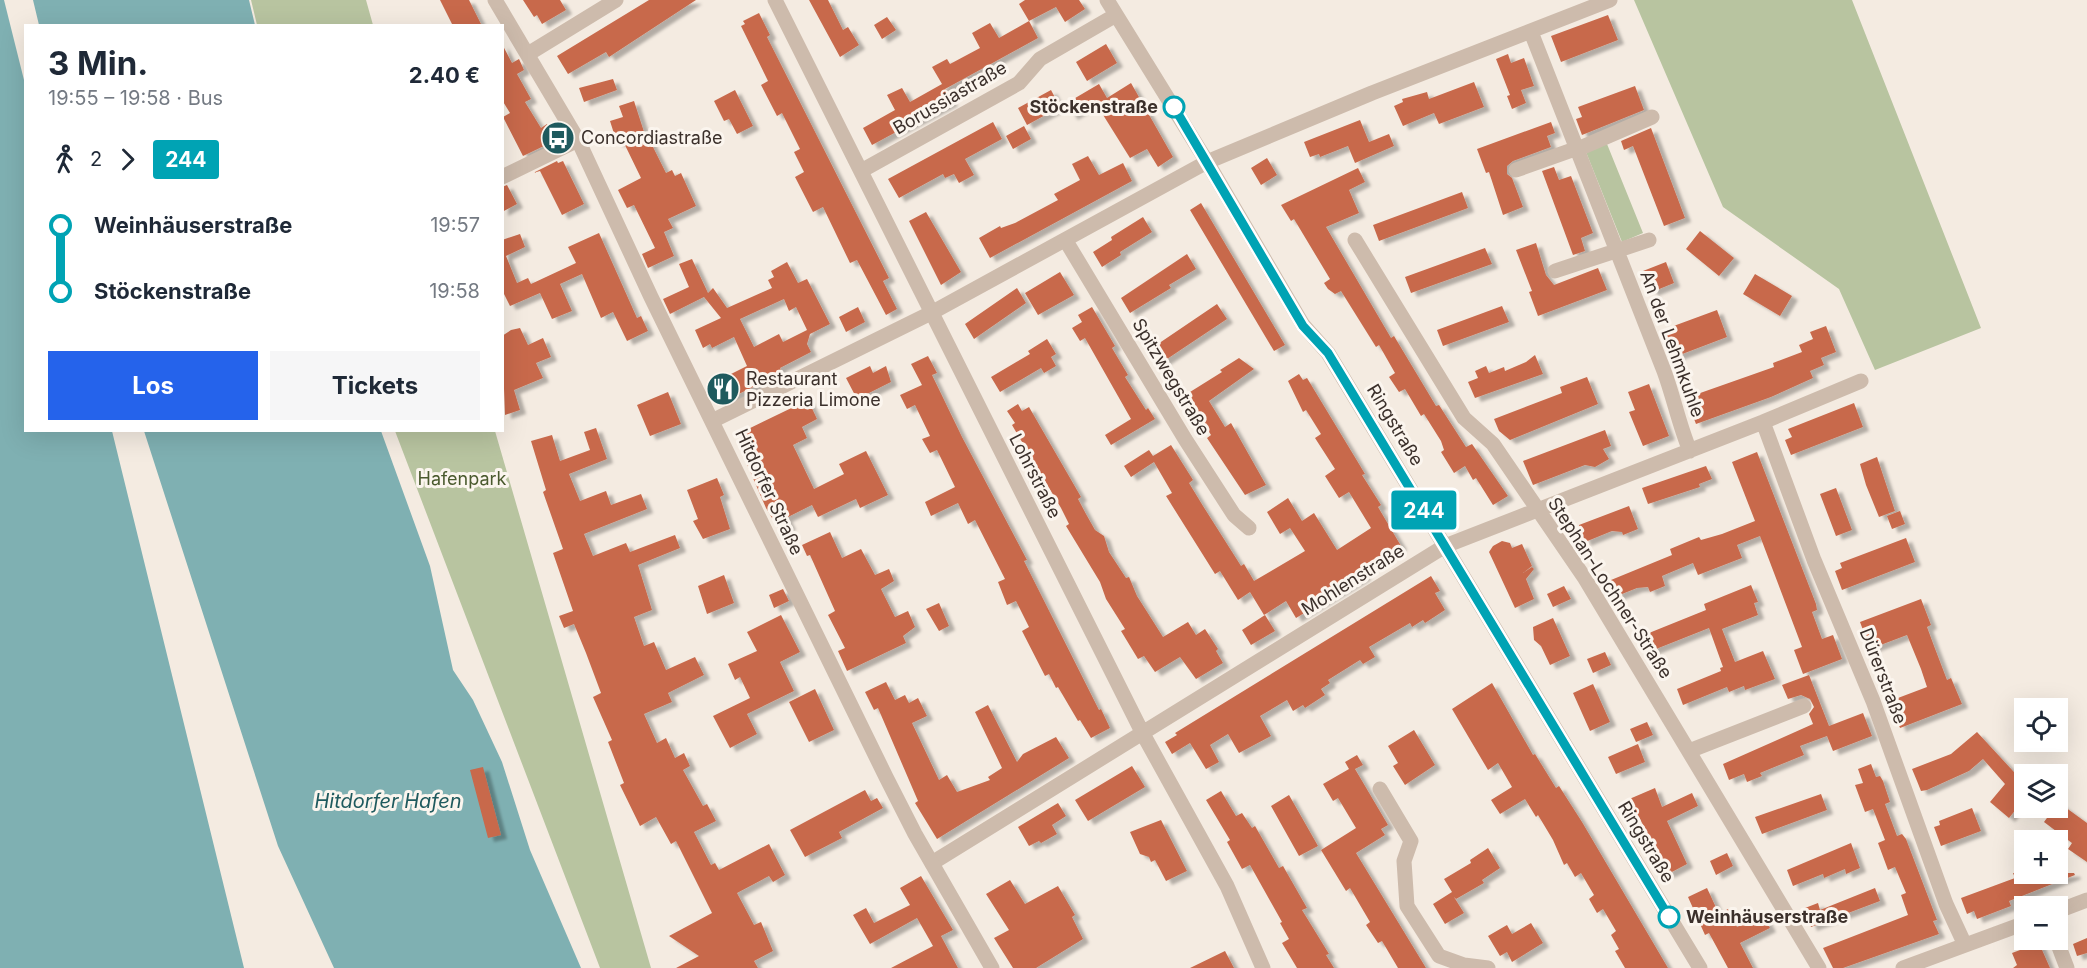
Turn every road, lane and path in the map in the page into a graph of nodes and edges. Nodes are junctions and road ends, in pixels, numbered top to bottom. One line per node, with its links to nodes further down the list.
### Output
1 (495, 0): 8 (street, Hitdorfer Straße)
2 (616, 0): 8 (street)
3 (775, 0): 14 (street, Lohrstraße)
4 (1107, 0): 6 (street, Ringstraße)
5 (1610, 0): 7 (street)
6 (1116, 15): 12 (street, Ringstraße); 14 (street, Borussiastraße)
7 (1531, 32): 11 (street, An der Lehmkuhle); 12 (street)
8 (528, 54): 10 (street, Hitdorfer Straße)
9 (1652, 117): 11 (street)
10 (578, 141): 15 (street); 23 (street, Hitdorfer Straße)
11 (1577, 149): 13 (street); 19 (street, An der Lehmkuhle)
12 (1207, 162): 18 (street); 28 (street, Ringstraße)
13 (1516, 170)
14 (861, 171): 21 (street, Lohrstraße)
15 (504, 176)
16 (1355, 240): 26 (street, Stephan-Lochner-Straße)
17 (1649, 240): 19 (street)
18 (1066, 241): 21 (street); 27 (street, Spitzwegstraße)
19 (1617, 251): 20 (street); 25 (street, An der Lehmkuhle)
20 (1555, 271)
21 (931, 313): 23 (street); 30 (street, Lohrstraße)
22 (1861, 381): 24 (street, Mohlenstraße)
23 (714, 420): 33 (street, Hitdorfer Straße)
24 (1763, 422): 25 (street, Mohlenstraße); 37 (street, Dürerstraße)
25 (1690, 451): 26 (street, Mohlenstraße)
26 (1538, 511): 28 (street, Mohlenstraße); 31 (street, Stephan-Lochner-Straße)
27 (1249, 528)
28 (1445, 546): 30 (street, Mohlenstraße); 43 (street, Ringstraße)
29 (1804, 706): 31 (street)
30 (1143, 734): 33 (street, Mohlenstraße); 41 (street, Lohrstraße)
31 (1689, 751): 44 (street, Stephan-Lochner-Straße)
32 (1380, 789): 39 (street)
33 (932, 863): 40 (street, Hitdorfer Straße)
34 (2087, 900): 35 (street)
35 (2068, 907)
36 (2014, 927): 37 (street)
37 (1965, 945): 45 (street)
38 (2060, 950): 46 (street)
39 (1465, 966): 42 (street)
40 (992, 968)
41 (1263, 968)
42 (1488, 968)
43 (1700, 968)
44 (1819, 968)
45 (1903, 968)
46 (2067, 968)

